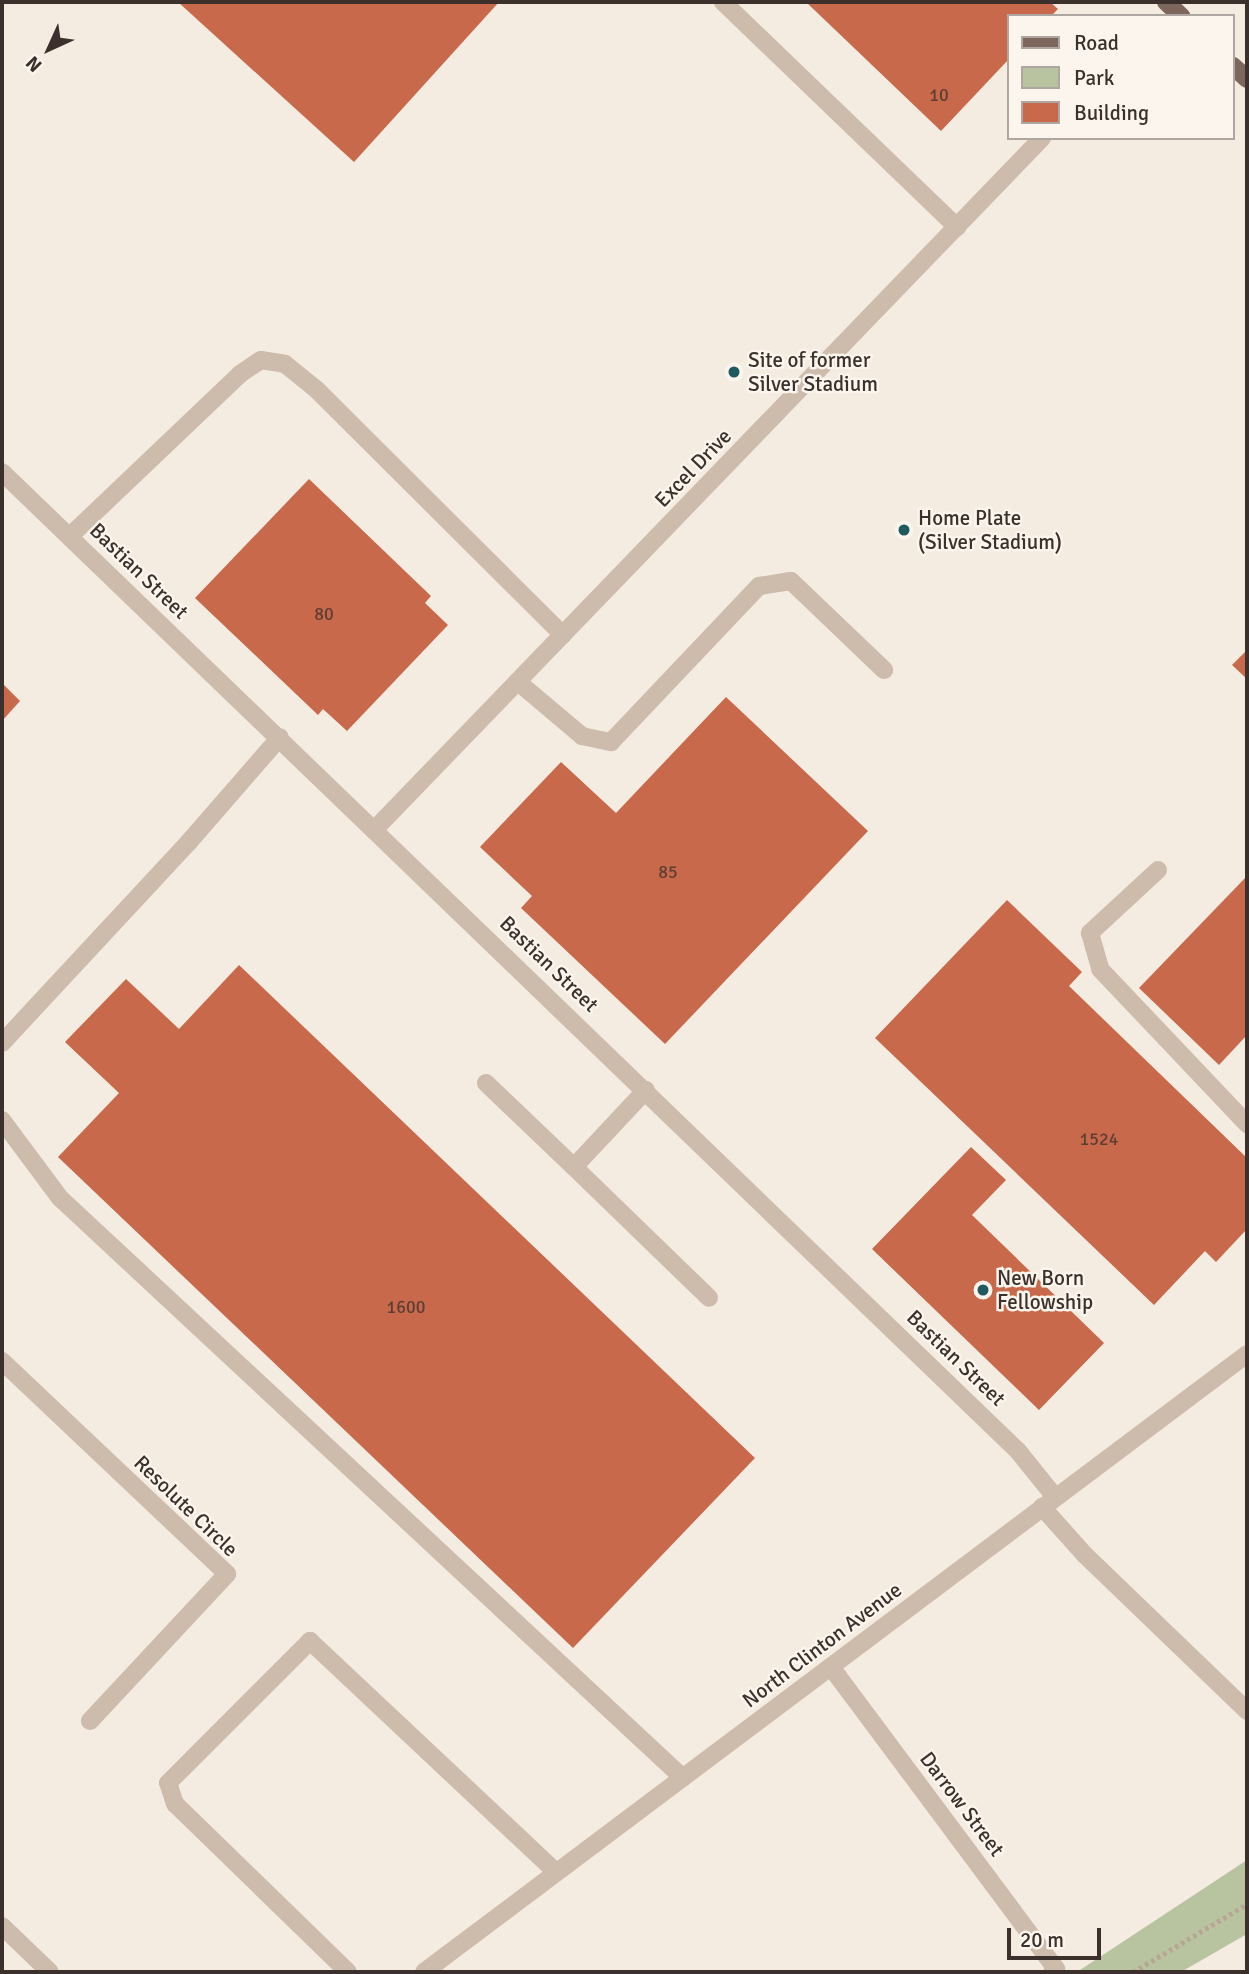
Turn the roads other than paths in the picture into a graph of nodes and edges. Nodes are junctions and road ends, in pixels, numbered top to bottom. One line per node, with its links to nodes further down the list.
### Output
1 (723, 2): 3 (street)
2 (1040, 140): 3 (street, Excel Drive)
3 (957, 227): 6 (street, Excel Drive)
4 (2, 471): 5 (street, Bastian Street)
5 (70, 536): 6 (street); 9 (street, Bastian Street)
6 (563, 635): 8 (street, Excel Drive)
7 (884, 670): 8 (street)
8 (518, 682): 10 (street, Excel Drive)
9 (280, 737): 10 (street, Bastian Street); 12 (street)
10 (376, 828): 14 (street, Bastian Street)
11 (1158, 870): 16 (street)
12 (2, 1043)
13 (486, 1083): 17 (street)
14 (646, 1090): 17 (street); 21 (street, Bastian Street)
15 (2, 1120): 25 (street)
16 (1247, 1124)
17 (574, 1167): 18 (street)
18 (709, 1298)
19 (1247, 1354): 21 (street, North Clinton Avenue)
20 (2, 1361): 24 (street, Resolute Circle)
21 (1048, 1502): 22 (street, North Clinton Avenue); 23 (street, Bastian Street)
22 (831, 1667): 25 (street, North Clinton Avenue); 28 (street, Darrow Street)
23 (1247, 1711)
24 (90, 1721)
25 (683, 1778): 26 (street, North Clinton Avenue)
26 (556, 1872): 30 (street); 31 (street, North Clinton Avenue)
27 (2, 1926): 29 (street)
28 (1054, 1971)
29 (50, 1972)
30 (348, 1972)
31 (424, 1972)

